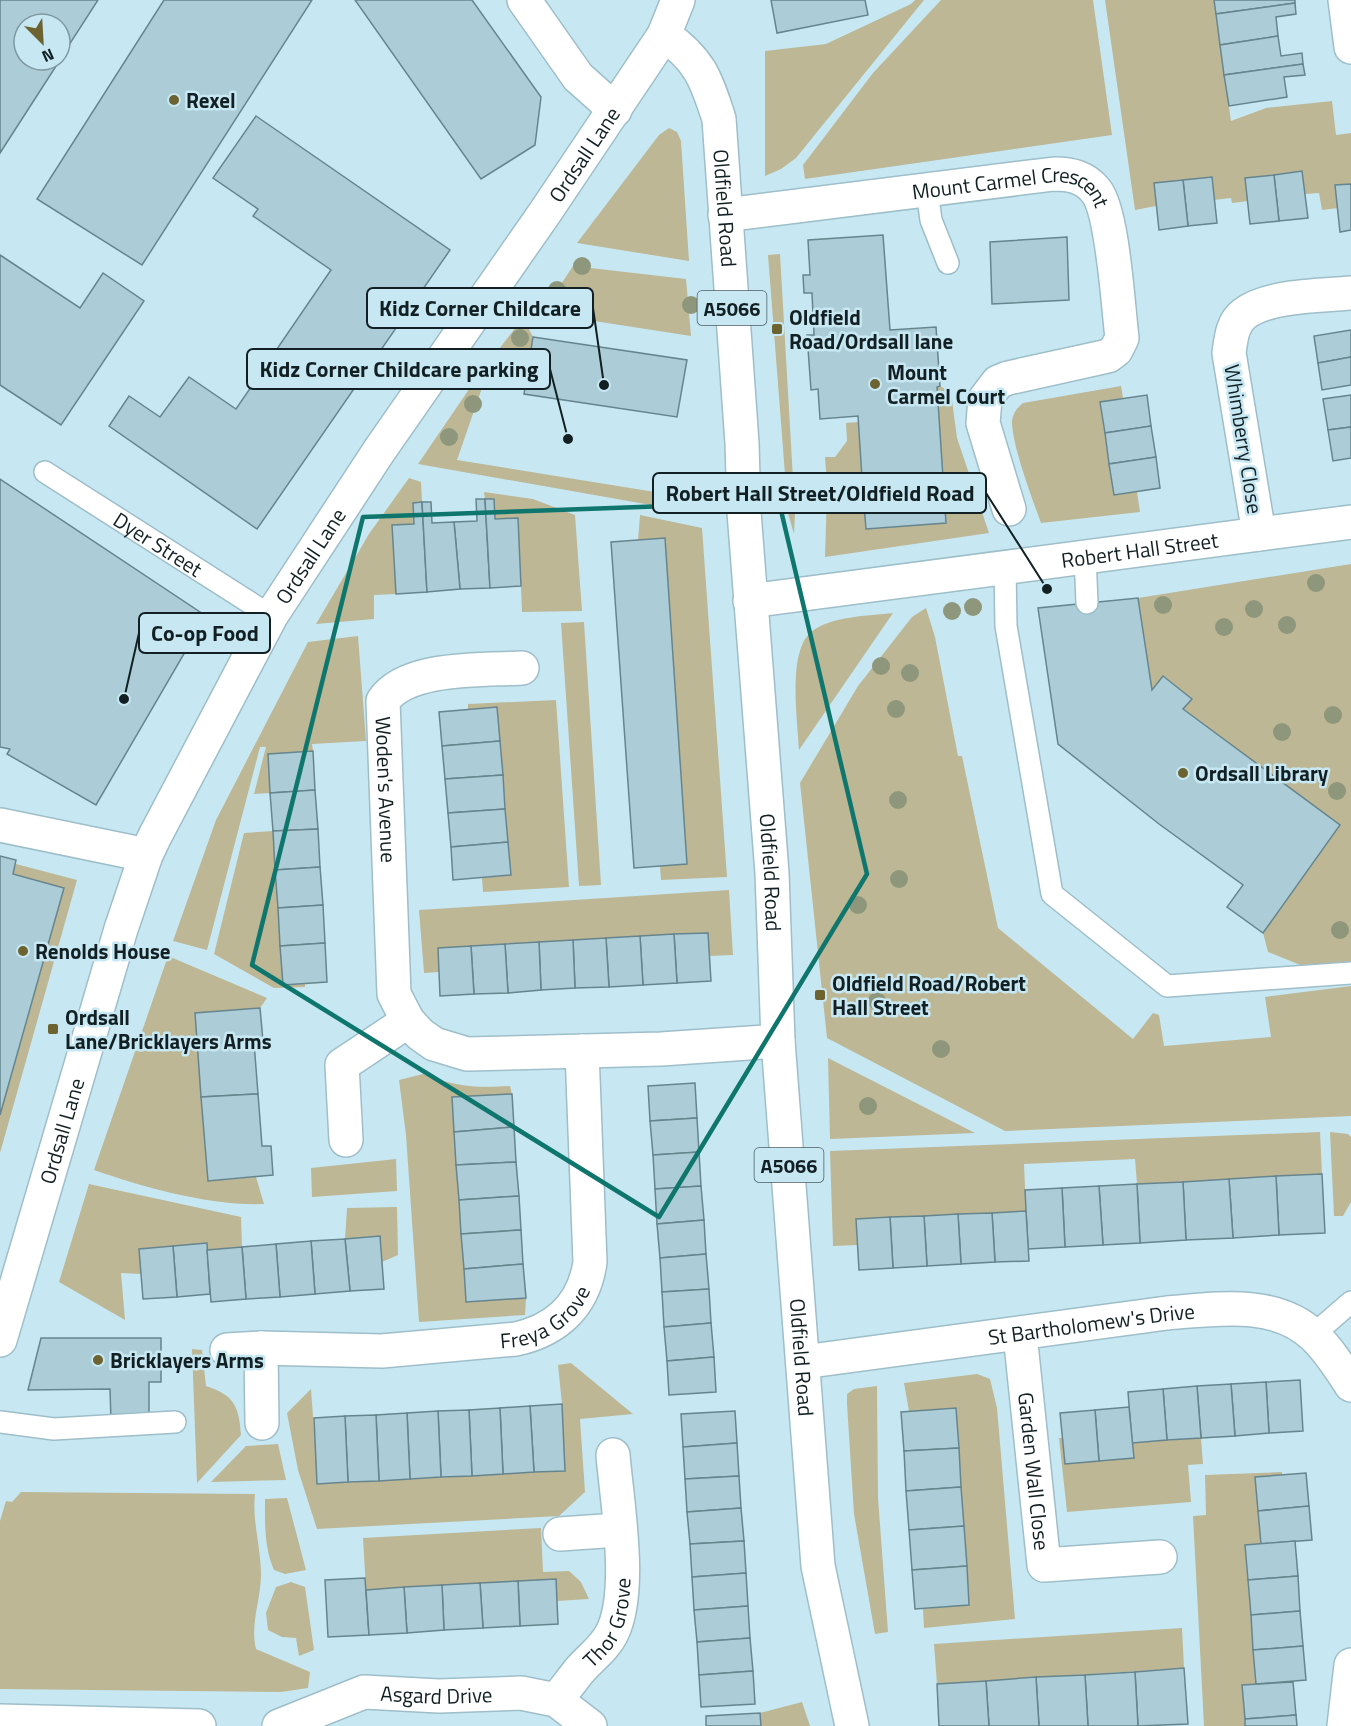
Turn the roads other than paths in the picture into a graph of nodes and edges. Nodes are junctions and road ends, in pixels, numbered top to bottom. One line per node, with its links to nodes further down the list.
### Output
1 (524, 0): 6 (street)
2 (678, 0): 4 (street, Ordsall Lane)
3 (1345, 0): 5 (street)
4 (664, 34): 6 (street, Ordsall Lane); 8 (street, Oldfield Road / A5066)
5 (1351, 47)
6 (615, 110): 19 (street, Ordsall Lane)
7 (927, 191): 8 (street, Mount Carmel Crescent); 9 (lane); 12 (street, Mount Carmel Crescent)
8 (725, 215): 17 (street, Oldfield Road / A5066)
9 (948, 263)
10 (1351, 293): 14 (street, Whimberry Close)
11 (45, 472): 19 (lane, Dyer Street)
12 (1009, 509)
13 (1351, 522): 14 (street, Robert Hall Street)
14 (1259, 534): 15 (street, Robert Hall Street)
15 (1085, 556): 16 (street, Robert Hall Street); 18 (lane)
16 (1005, 567): 17 (street, Robert Hall Street); 23 (lane)
17 (750, 601): 25 (street, Oldfield Road / A5066)
18 (1087, 603)
19 (271, 616): 22 (street, Ordsall Lane)
20 (522, 668): 24 (street, Woden's Avenue)
21 (0, 825): 22 (street)
22 (146, 855): 29 (street, Ordsall Lane)
23 (1351, 973)
24 (408, 1021): 26 (street, Woden's Avenue); 27 (street)
25 (778, 1041): 26 (street, Woden's Avenue); 34 (street, Oldfield Road / A5066)
26 (582, 1051): 32 (street, Freya Grove)
27 (346, 1140)
28 (1351, 1302): 31 (lane)
29 (1, 1330)
30 (1020, 1334): 31 (street, St Bartholomew's Drive); 34 (street, St Bartholomew's Drive); 42 (street, Garden Wall Close)
31 (1313, 1335): 35 (street, St Bartholomew's Drive)
32 (261, 1348): 33 (street, Freya Grove); 38 (street)
33 (227, 1350)
34 (803, 1362): 50 (street, Oldfield Road / A5066)
35 (1351, 1385)
36 (0, 1422): 37 (lane)
37 (175, 1422)
38 (262, 1423)
39 (613, 1455): 40 (street, Thor Grove)
40 (618, 1530): 41 (street); 44 (street, Thor Grove)
41 (560, 1534)
42 (1160, 1557)
43 (1351, 1665): 46 (street)
44 (556, 1700): 48 (street, Asgard Drive); 49 (street, Asgard Drive)
45 (0, 1721): 47 (street)
46 (1346, 1722)
47 (199, 1726)
48 (279, 1726)
49 (590, 1726)
50 (852, 1726)

